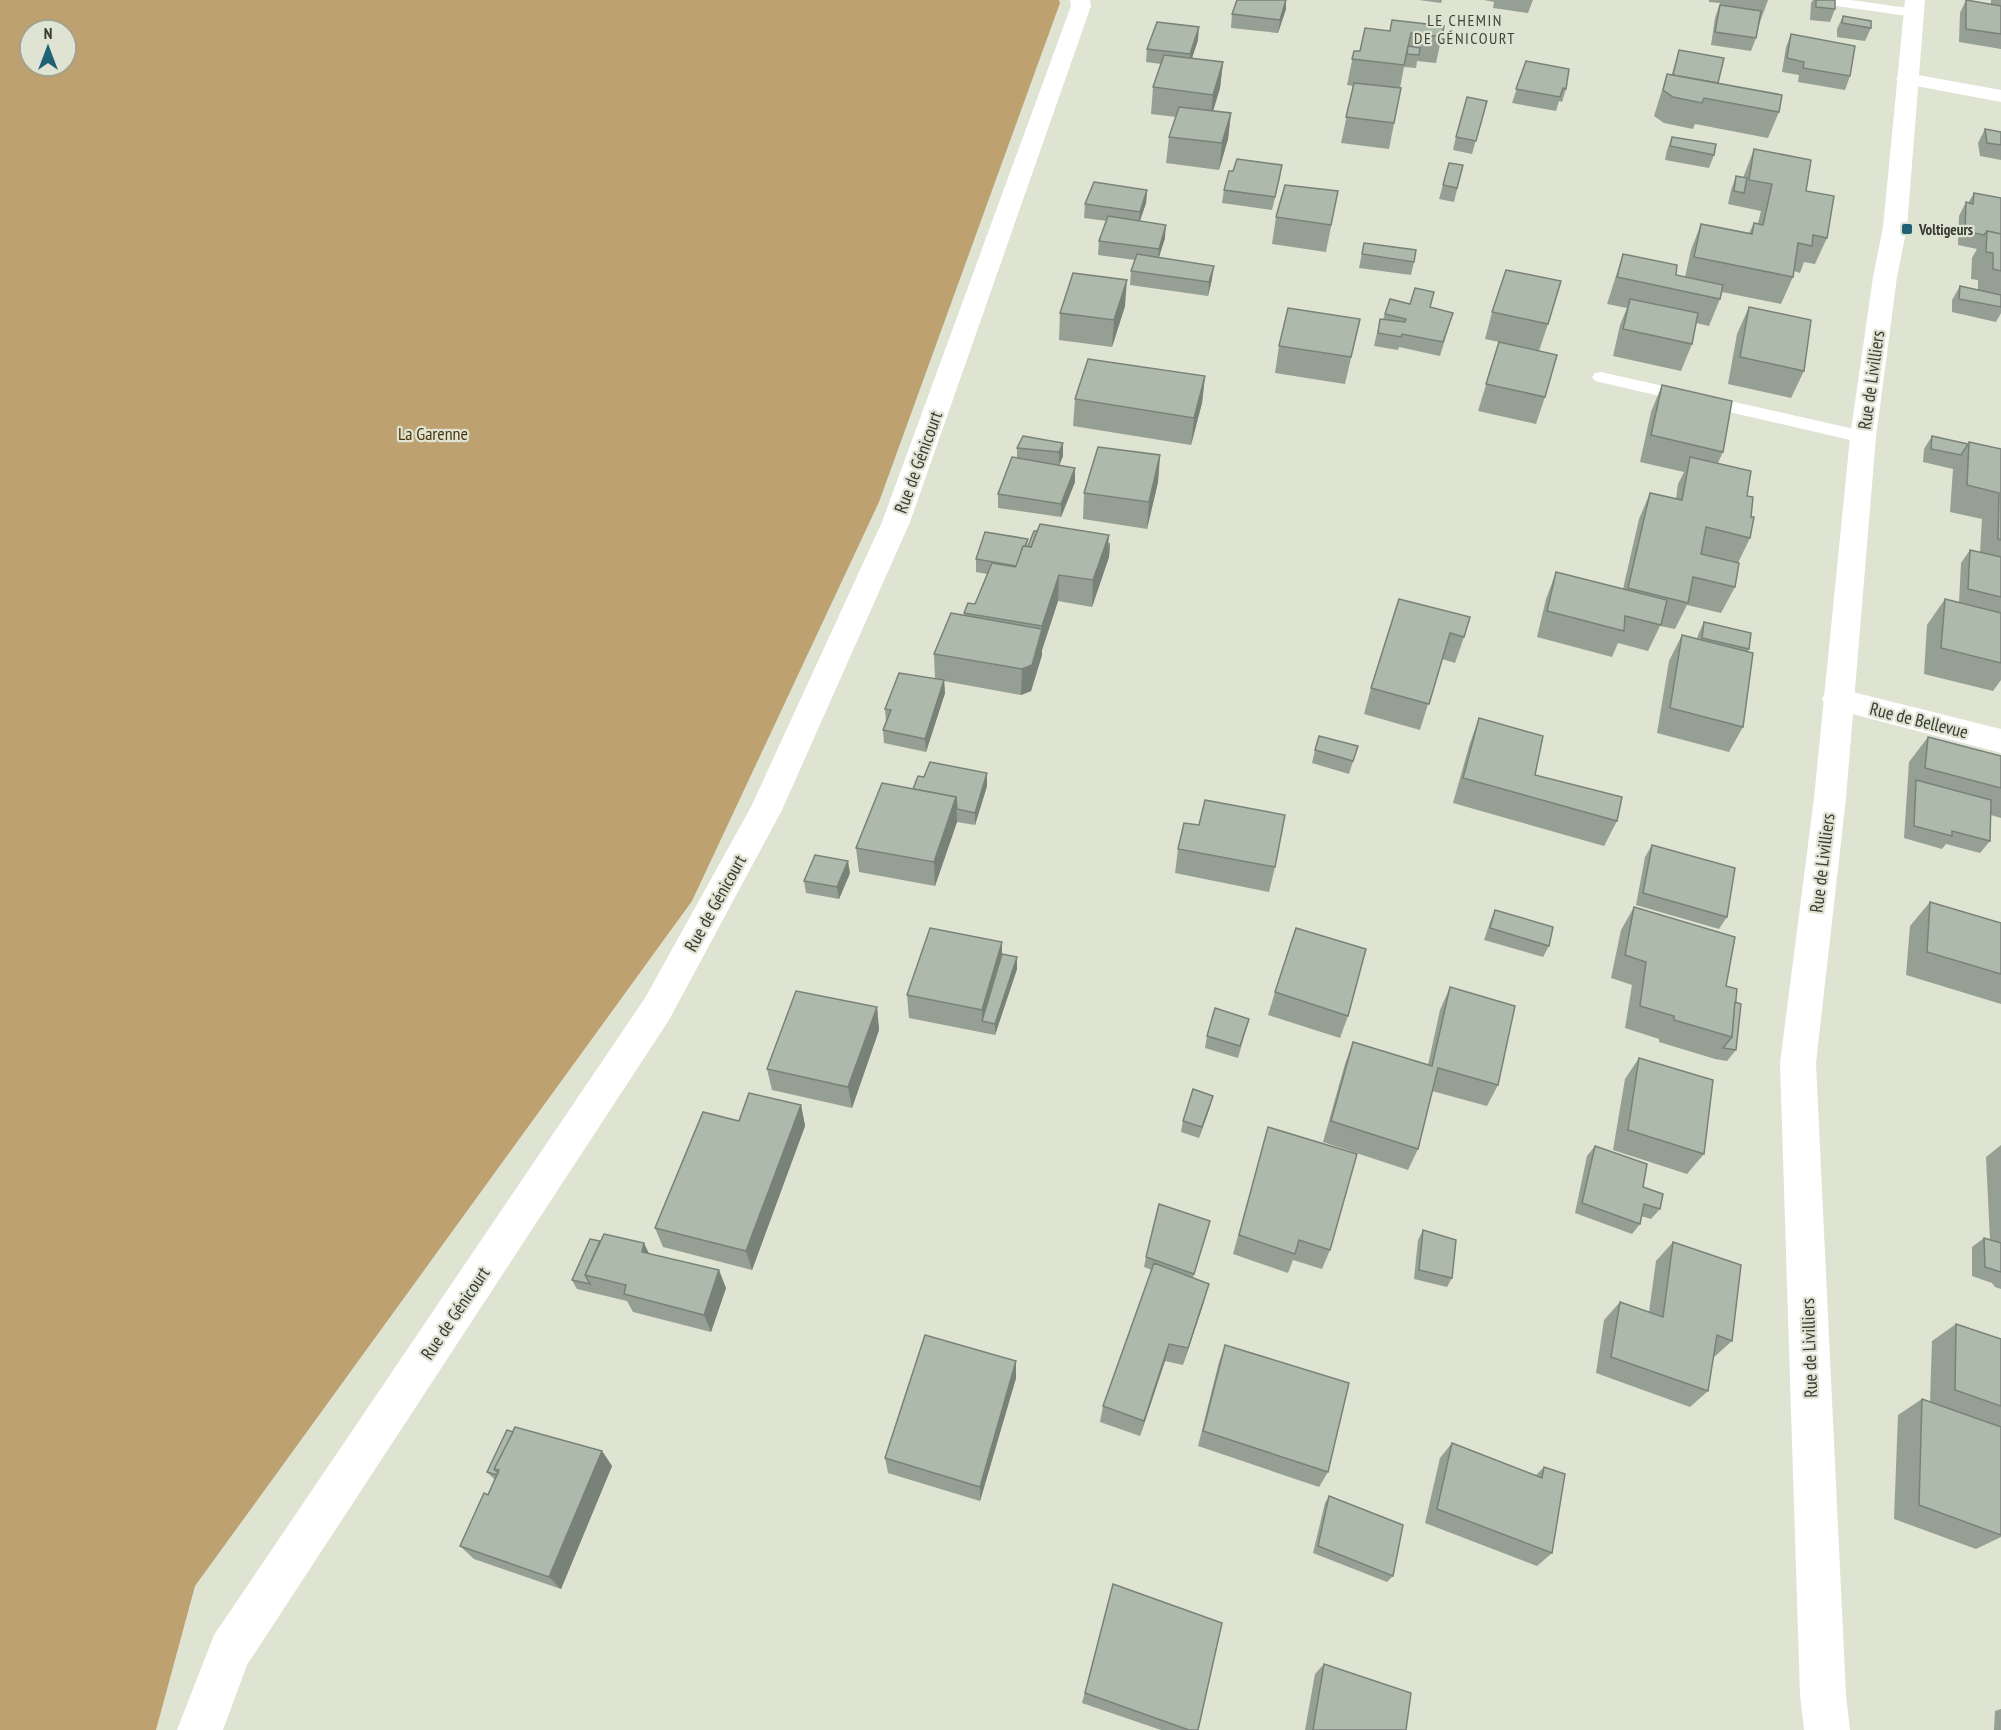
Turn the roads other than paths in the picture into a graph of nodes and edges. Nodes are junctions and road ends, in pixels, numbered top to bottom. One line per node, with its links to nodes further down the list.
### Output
1 (1080, 0): 10 (street, Rue de Génicourt)
2 (1822, 0): 3 (lane)
3 (1915, 6): 4 (street, Rue de Livilliers)
4 (1907, 79): 5 (street); 7 (street, Rue de Livilliers)
5 (2001, 96)
6 (1601, 377): 7 (lane)
7 (1863, 437): 8 (street, Rue de Livilliers)
8 (1837, 699): 9 (street, Rue de Bellevue); 11 (street, Rue de Livilliers)
9 (2001, 741)
10 (200, 1730)
11 (1827, 1730)

